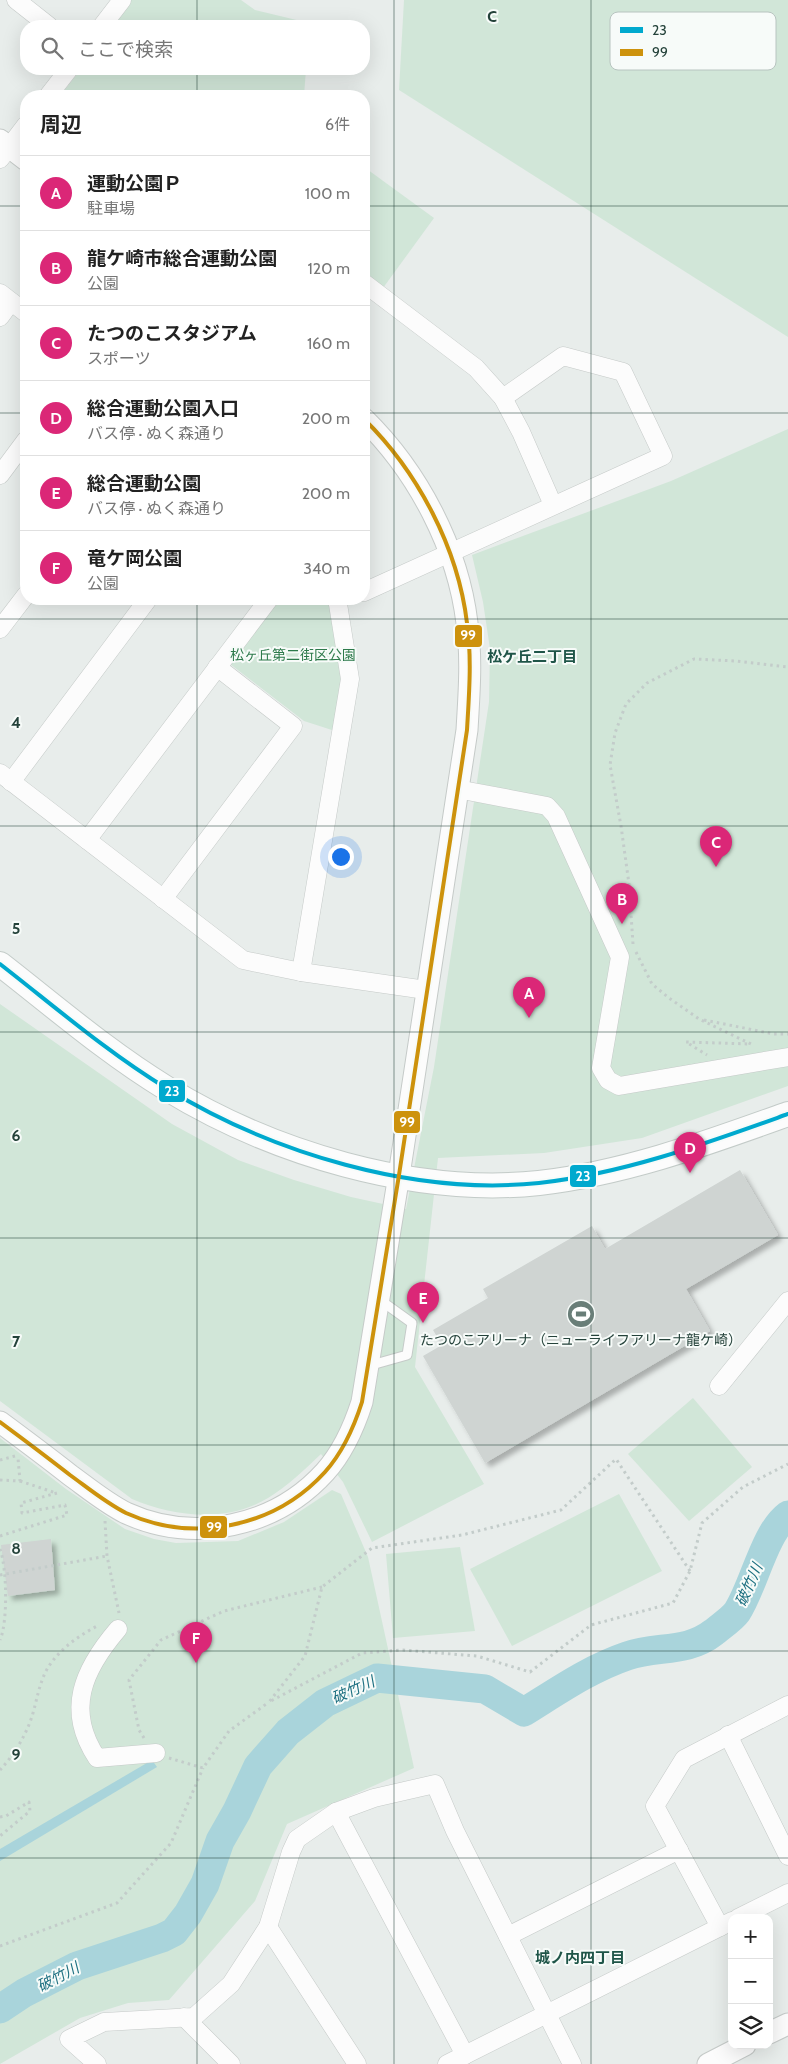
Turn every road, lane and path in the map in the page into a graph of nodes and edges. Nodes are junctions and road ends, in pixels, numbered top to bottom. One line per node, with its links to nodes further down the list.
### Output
1 (16, 0): 3 (street)
2 (122, 0): 4 (street)
3 (41, 20)
4 (107, 20)
5 (65, 75): 6 (street)
6 (53, 90)
7 (20, 131): 8 (street)
8 (3, 149): 9 (street)
9 (20, 157)
10 (370, 288): 14 (street)
11 (6, 298): 12 (street); 13 (street)
12 (20, 308)
13 (0, 317)
14 (503, 398): 18 (street); 18 (street)
15 (370, 426): 19 (street)
16 (20, 448): 17 (street)
17 (0, 475)
18 (553, 506): 19 (street)
19 (450, 552): 20 (street); 29 (street)
20 (370, 589)
21 (20, 603): 25 (street)
22 (143, 605): 28 (street)
23 (264, 605): 26 (street)
24 (342, 605): 33 (street)
25 (0, 629)
26 (217, 666): 30 (street); 31 (street)
27 (788, 667): 35 (path)
28 (5, 777): 30 (street)
29 (457, 789): 34 (street); 37 (street)
30 (87, 840): 31 (street)
31 (163, 898): 33 (street)
32 (0, 964): 40 (main road)
33 (301, 972): 34 (street)
34 (426, 990): 40 (street)
35 (699, 1019): 36 (path); 38 (path)
36 (788, 1034)
37 (788, 1057)
38 (705, 1060)
39 (788, 1114): 40 (main road)
40 (399, 1175): 41 (street)
41 (378, 1299): 43 (street); 43 (lane)
42 (788, 1302): 44 (street)
43 (368, 1366): 50 (street)
44 (719, 1386)
45 (0, 1422): 50 (street)
46 (0, 1460): 49 (path)
47 (788, 1464): 54 (path)
48 (0, 1480): 49 (path)
49 (20, 1480): 51 (path)
50 (104, 1500): 53 (path)
51 (0, 1536)
52 (0, 1548): 58 (path)
53 (107, 1556): 55 (path); 57 (path)
54 (690, 1571): 56 (path); 59 (path)
55 (0, 1574)
56 (322, 1587): 59 (path); 62 (path)
57 (117, 1620): 62 (street); 64 (path)
58 (0, 1640)
59 (269, 1702): 63 (path)
60 (788, 1705): 61 (street)
61 (728, 1735): 68 (street); 69 (street)
62 (156, 1753): 63 (path)
63 (203, 1768): 75 (path)
64 (0, 1770)
65 (336, 1812): 73 (street); 74 (street); 81 (street)
66 (0, 1817): 67 (path)
67 (0, 1836)
68 (679, 1850): 72 (street); 74 (street)
69 (788, 1856)
70 (788, 1893): 71 (street)
71 (746, 1914)
72 (726, 1924): 76 (street)
73 (268, 1927): 77 (street); 84 (street)
74 (508, 1936): 76 (street)
75 (0, 1946)
76 (547, 2014): 81 (street); 86 (street)
77 (184, 2017): 82 (street); 83 (street)
78 (788, 2024): 79 (street)
79 (773, 2031)
80 (737, 2049): 87 (street)
81 (465, 2055): 85 (street)
82 (97, 2064)
83 (231, 2064)
84 (357, 2064)
85 (447, 2064)
86 (572, 2064)
87 (708, 2064)

